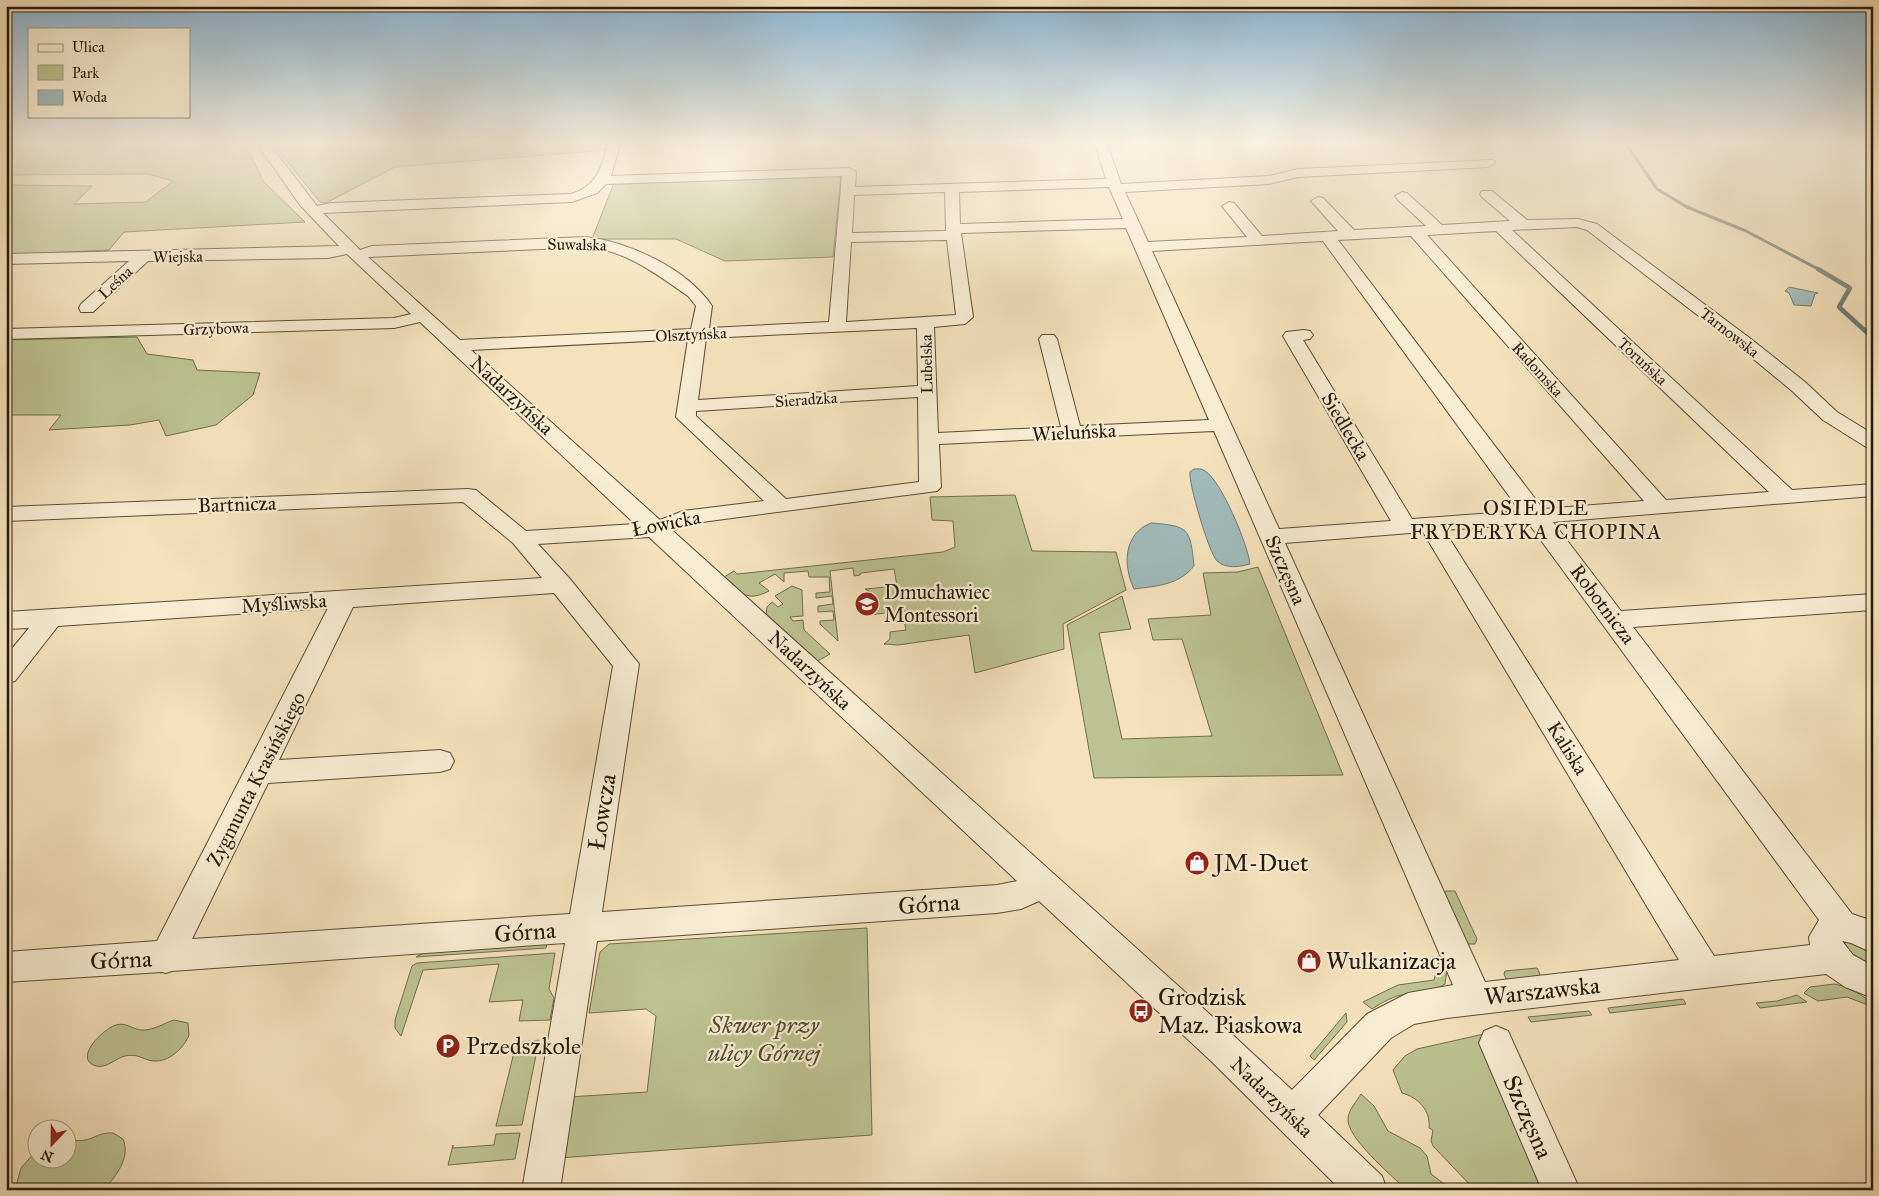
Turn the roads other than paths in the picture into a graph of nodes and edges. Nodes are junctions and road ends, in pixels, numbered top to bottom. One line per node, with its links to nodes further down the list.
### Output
1 (301, 197): 10 (street, Nadarzyńska)
2 (576, 197): 10 (street)
3 (848, 197): 19 (street)
4 (952, 197): 15 (street, Lubelska)
5 (1120, 197): 11 (street, Szczęsna)
6 (1403, 197): 14 (street)
7 (1491, 197): 12 (street)
8 (1318, 201): 17 (street)
9 (1229, 206): 20 (street)
10 (312, 210): 22 (street, Nadarzyńska)
11 (1132, 222): 15 (street); 21 (street, Szczęsna)
12 (1523, 226): 13 (street); 39 (street, Tarnowska)
13 (1500, 227): 14 (street); 43 (street, Toruńska)
14 (1439, 230): 16 (street)
15 (953, 232): 19 (street); 27 (street, Lubelska)
16 (1415, 232): 17 (street); 45 (street, Radomska)
17 (1350, 235): 18 (street)
18 (1327, 236): 20 (street); 47 (street, Robotnicza)
19 (844, 238): 28 (street)
20 (1257, 239): 21 (street)
21 (1144, 247): 36 (street, Szczęsna)
22 (354, 252): 23 (street, Wiejska); 26 (street, Nadarzyńska); 30 (street, Suwalska)
23 (143, 257): 24 (street, Wiejska); 25 (street, Leśna)
24 (6, 259)
25 (87, 308)
26 (425, 316): 29 (street, Grzybowa); 33 (street, Nadarzyńska)
27 (925, 323): 28 (street, Olsztyńska); 34 (street, Lubelska)
28 (837, 326): 30 (street, Olsztyńska)
29 (6, 334)
30 (699, 334): 33 (street, Olsztyńska); 35 (street, Suwalska)
31 (1304, 335): 48 (street, Siedlecka)
32 (1048, 339): 37 (street)
33 (457, 346): 49 (street, Nadarzyńska)
34 (926, 391): 35 (street, Sieradzka); 38 (street, Lubelska)
35 (686, 406): 44 (street)
36 (1220, 425): 37 (street, Wieluńska); 50 (street, Szczęsna)
37 (1072, 433): 38 (street, Wieluńska)
38 (928, 439): 40 (street, Lubelska)
39 (1873, 443)
40 (930, 487): 44 (street, Łowicka)
41 (1873, 490): 43 (street)
42 (468, 495): 46 (street, Bartnicza); 51 (street, Łowcza)
43 (1786, 496): 45 (street)
44 (781, 506): 49 (street, Łowicka)
45 (1660, 506): 47 (street)
46 (6, 514)
47 (1537, 517): 48 (street); 56 (street, Robotnicza)
48 (1418, 526): 50 (street); 68 (street, Kaliska)
49 (658, 529): 51 (street, Łowicka); 61 (street, Nadarzyńska)
50 (1272, 537): 70 (street, Szczęsna)
51 (521, 538): 52 (street, Łowcza)
52 (562, 585): 53 (street, Myśliwska); 63 (street, Łowcza)
53 (346, 599): 55 (street, Myśliwska); 60 (street, Zygmunta Krasińskiego)
54 (1873, 602): 56 (street)
55 (49, 620): 57 (street, Myśliwska); 58 (street)
56 (1616, 620): 62 (street, Robotnicza)
57 (6, 621)
58 (6, 674)
59 (440, 762): 60 (street)
60 (260, 772): 65 (street, Zygmunta Krasińskiego)
61 (1040, 883): 63 (street, Górna); 72 (street, Nadarzyńska)
62 (1842, 926): 64 (street); 66 (street)
63 (583, 928): 65 (street, Górna); 73 (street, Łowcza)
64 (1873, 938)
65 (166, 958): 67 (street, Górna)
66 (1833, 958): 68 (street, Warszawska); 69 (street)
67 (6, 967)
68 (1705, 972): 70 (street, Warszawska)
69 (1873, 982)
70 (1475, 998): 72 (street, Warszawska)
71 (1496, 1044): 75 (street, Szczęsna)
72 (1292, 1116): 74 (street, Nadarzyńska)
73 (541, 1190)
74 (1368, 1190)
75 (1561, 1190)

